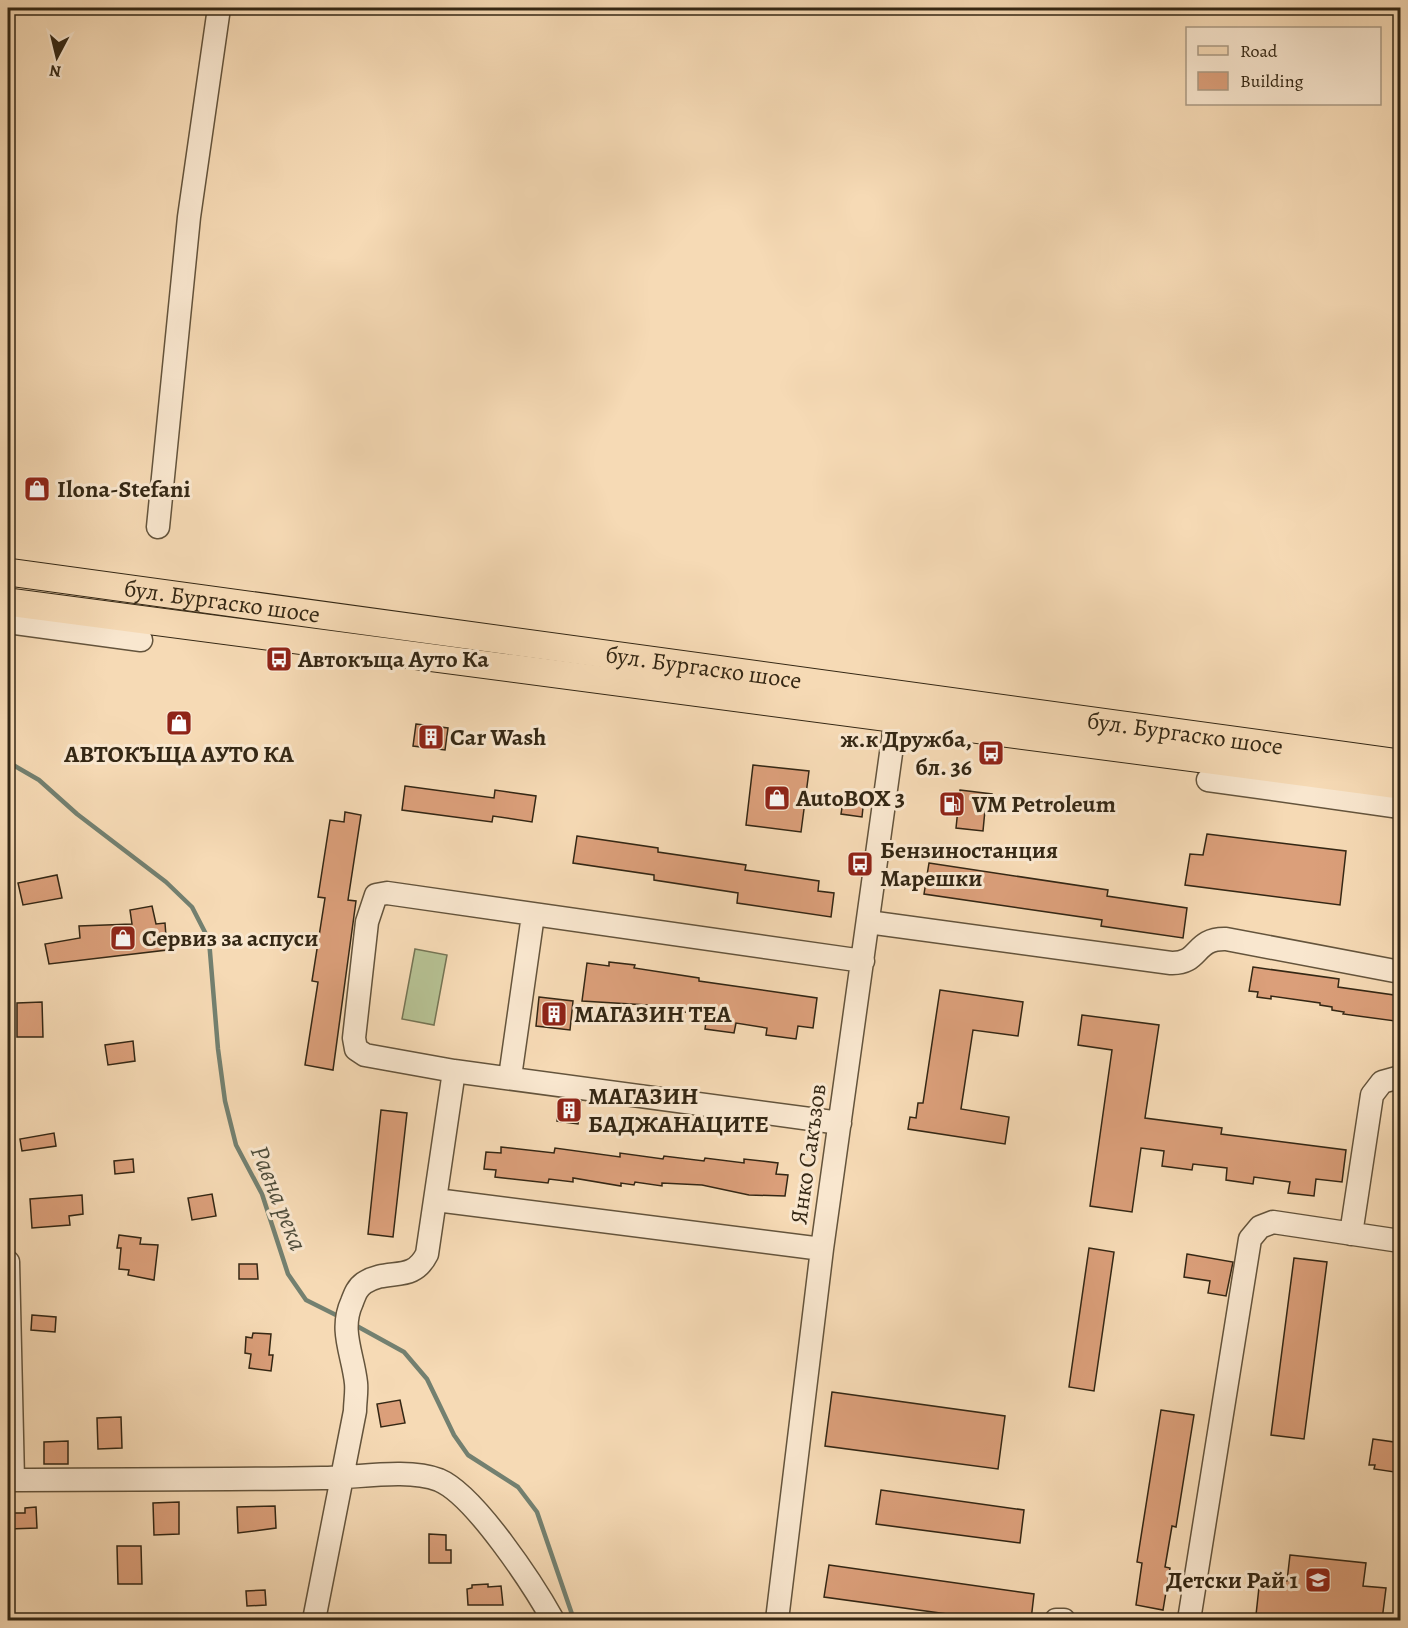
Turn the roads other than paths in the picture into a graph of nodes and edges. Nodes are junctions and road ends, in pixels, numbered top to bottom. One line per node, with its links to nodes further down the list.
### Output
1 (219, 8): 2 (street)
2 (158, 527)
3 (8, 572): 7 (main road, бул. Бургаско шосе)
4 (8, 602): 7 (main road, бул. Бургаско шосе)
5 (8, 622): 6 (street)
6 (141, 640)
7 (898, 707): 8 (main road, бул. Бургаско шосе); 10 (main road, бул. Бургаско шосе); 13 (street, Янко Сакъзов)
8 (1401, 764)
9 (1208, 780): 11 (street)
10 (1401, 785)
11 (1401, 807)
12 (533, 915): 14 (street); 16 (street); 17 (street)
13 (867, 922): 14 (street, Янко Сакъзов); 15 (street)
14 (863, 961): 19 (street, Янко Сакъзов)
15 (1401, 972)
16 (454, 1071): 17 (street); 20 (street)
17 (510, 1077): 19 (street)
18 (1401, 1077): 21 (street)
19 (840, 1123): 23 (street, Янко Сакъзов)
20 (436, 1200): 23 (street); 25 (street)
21 (1351, 1234): 22 (street); 32 (street)
22 (1401, 1241)
23 (822, 1249): 29 (street, Янко Сакъзов)
24 (8, 1262): 26 (street)
25 (342, 1478): 26 (street); 27 (street); 28 (street)
26 (10, 1480)
27 (314, 1620)
28 (553, 1620)
29 (777, 1620)
30 (1056, 1620): 31 (street)
31 (1064, 1620)
32 (1189, 1620)

